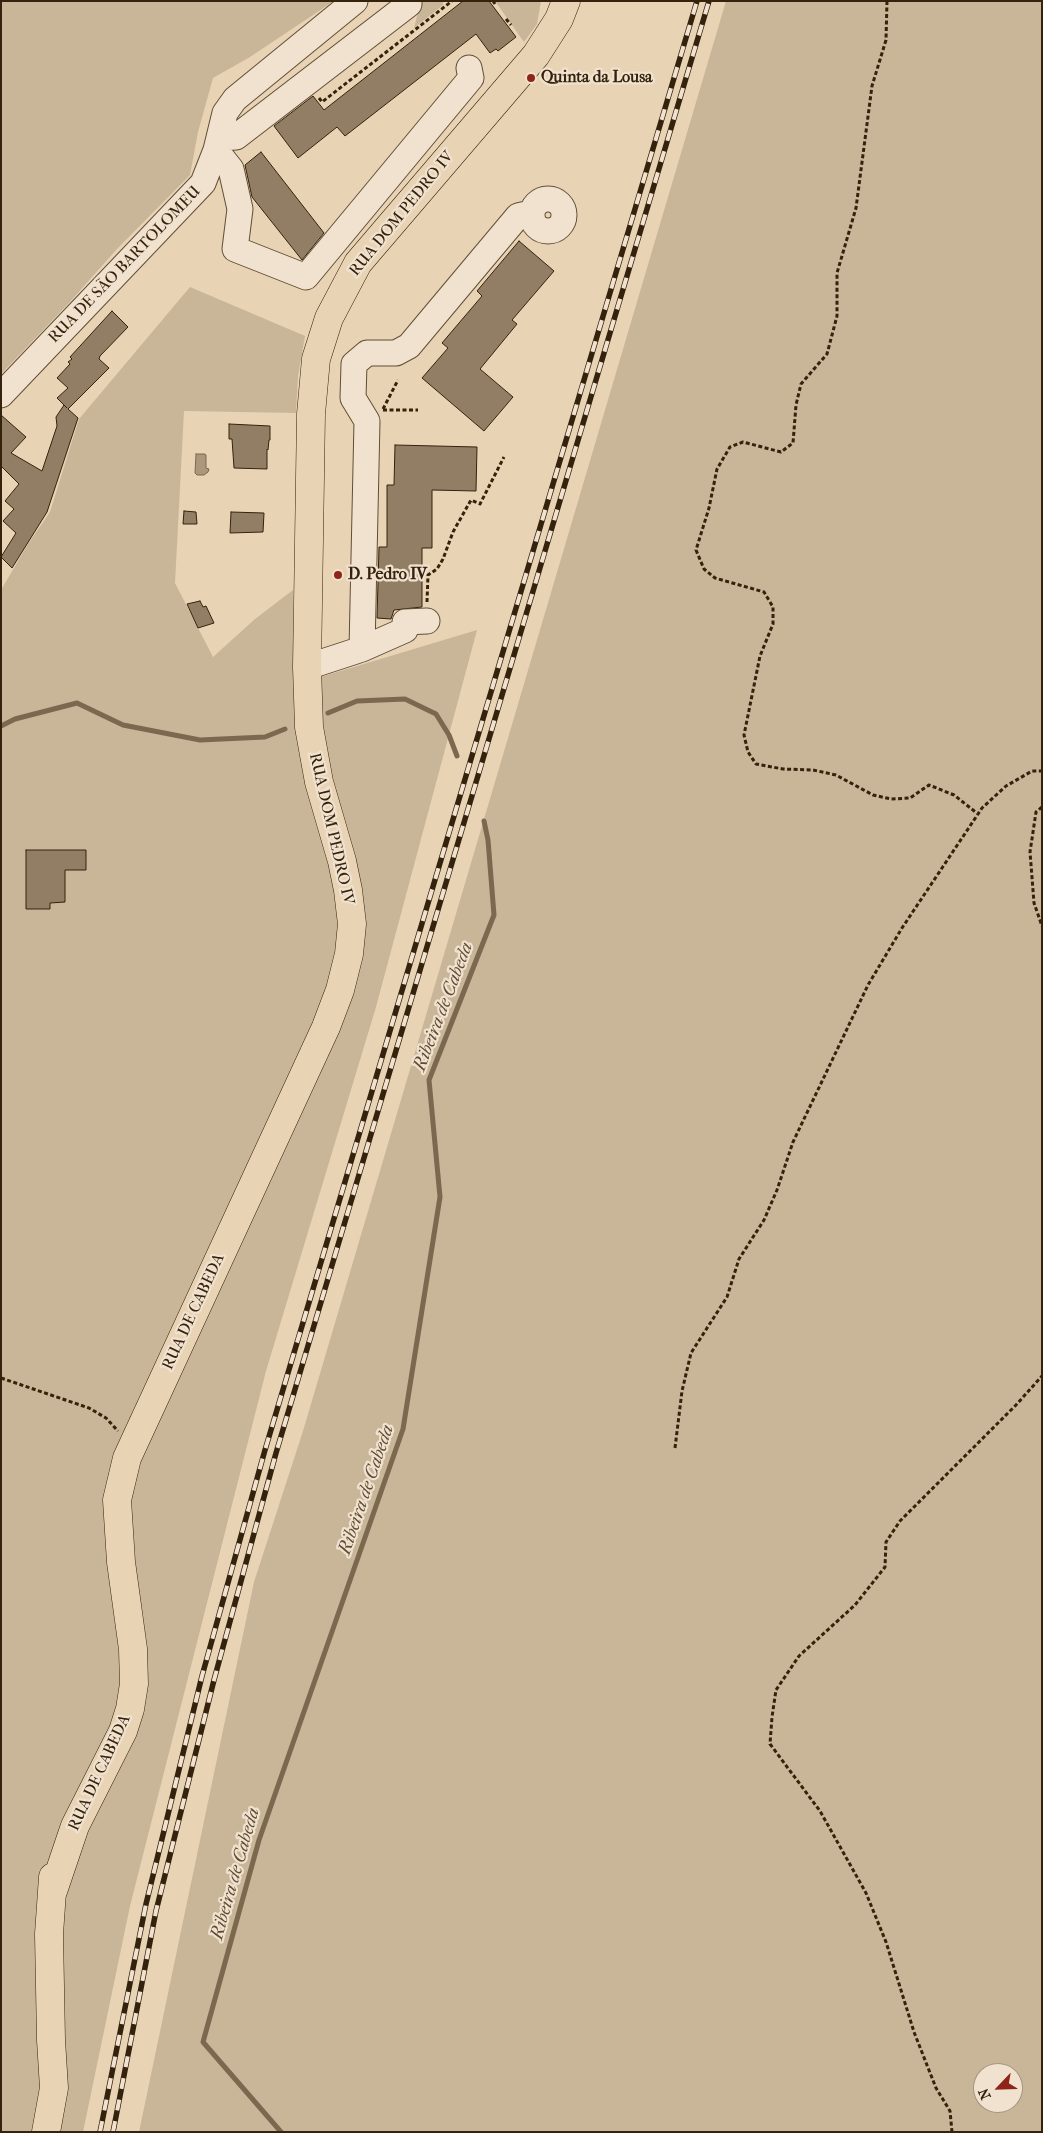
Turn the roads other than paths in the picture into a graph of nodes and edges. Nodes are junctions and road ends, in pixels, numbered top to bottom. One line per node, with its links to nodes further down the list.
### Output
1 (356, 1): 5 (street, RUA DE SÃO BARTOLOMEU)
2 (409, 1): 5 (street)
3 (566, 1): 12 (main road, RUA DOM PEDRO IV)
4 (469, 68): 5 (street)
5 (218, 144): 8 (street, RUA DE SÃO BARTOLOMEU)
6 (531, 213): 9 (street)
7 (388, 375): 9 (street)
8 (1, 395)
9 (372, 413): 11 (street)
10 (427, 621): 11 (street)
11 (362, 649): 12 (street)
12 (307, 667): 13 (main road, RUA DOM PEDRO IV)
13 (340, 990): 14 (main road, RUA DE CABEDA)
14 (51, 2040): 15 (main road, RUA DE CABEDA); 16 (main road, RUA DE CABEDA)
15 (33, 2132)
16 (46, 2132)

